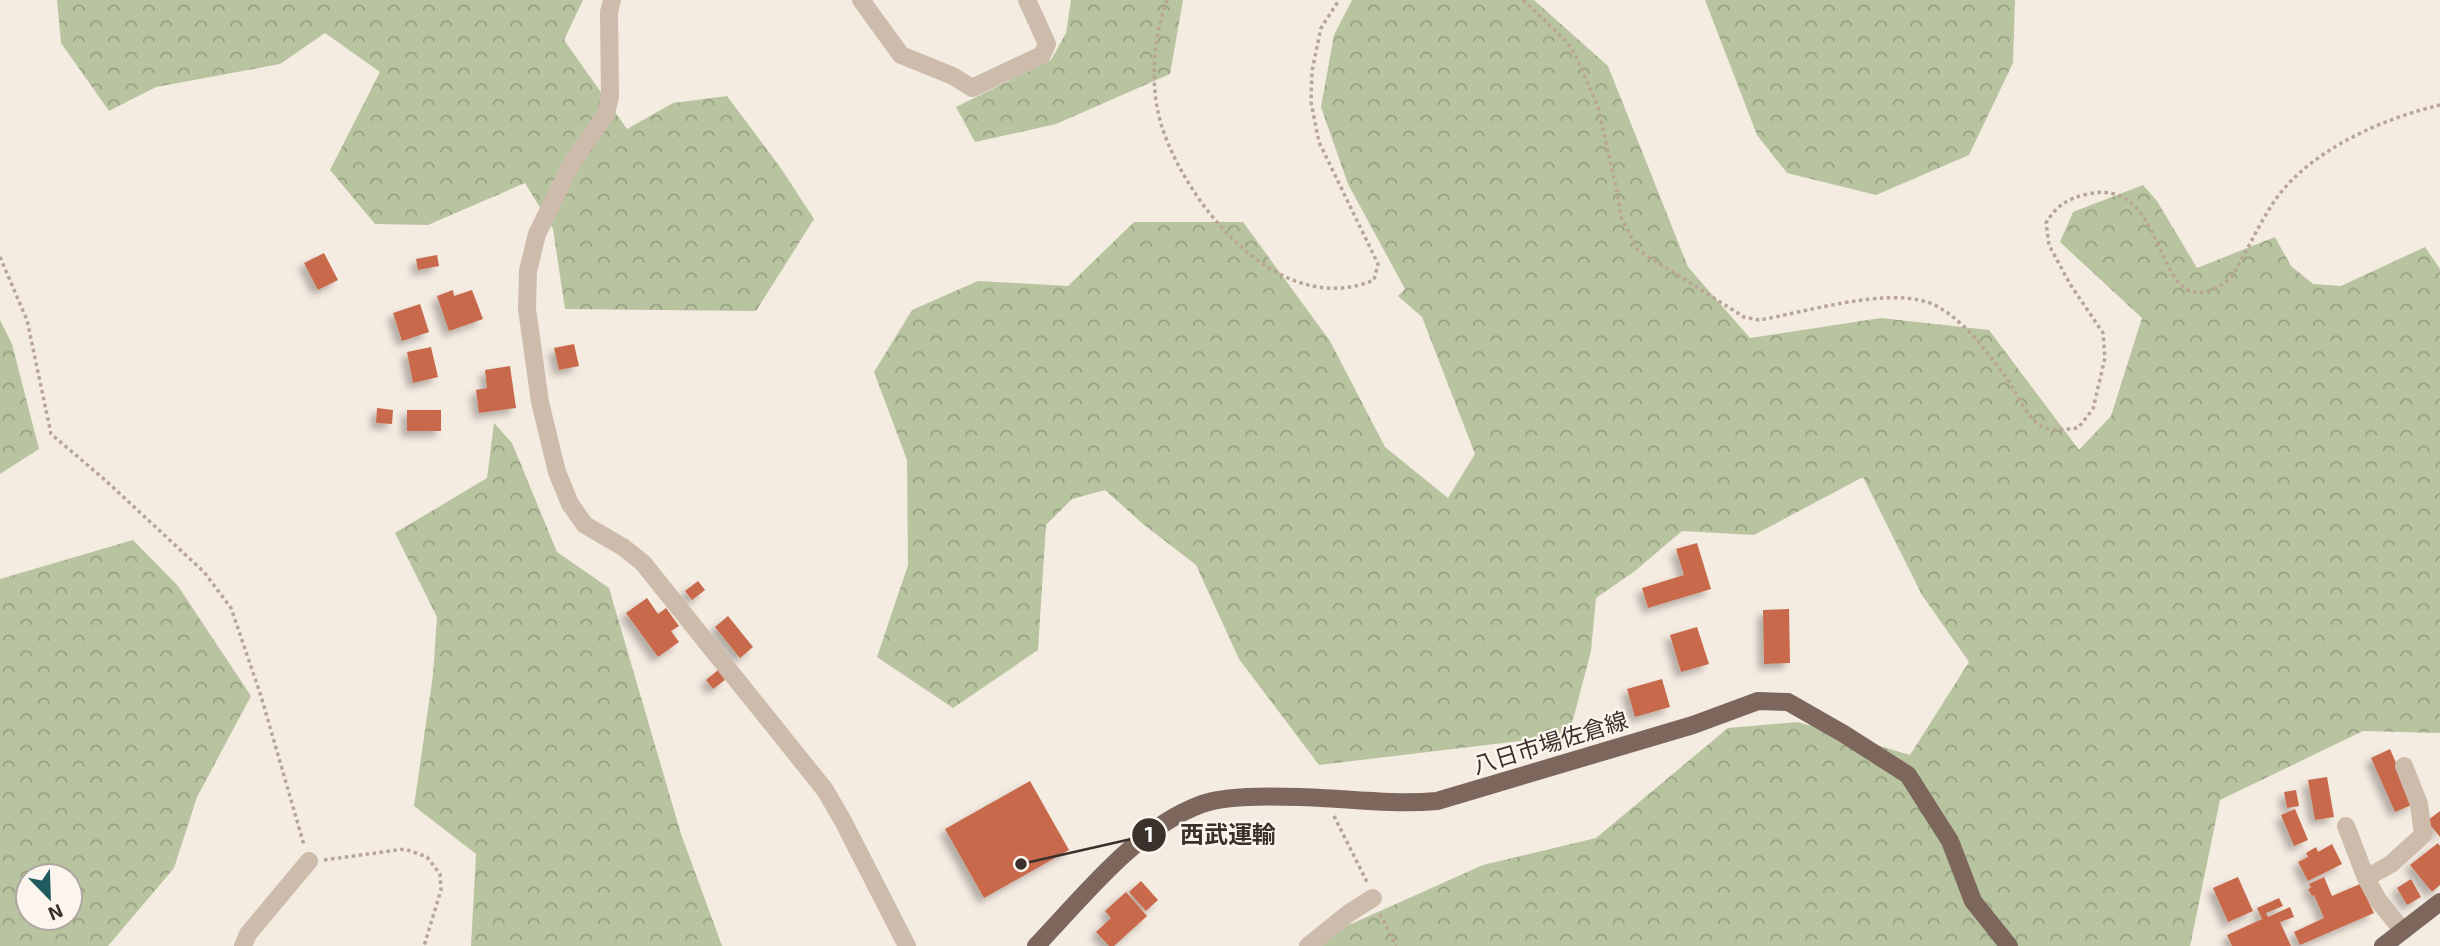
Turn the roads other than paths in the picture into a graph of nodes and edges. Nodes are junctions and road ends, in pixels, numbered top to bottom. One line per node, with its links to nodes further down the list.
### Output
1 (612, 0): 12 (street)
2 (862, 0): 3 (street)
3 (1027, 0)
4 (2404, 766): 7 (street)
5 (2346, 826): 7 (street)
6 (309, 861): 11 (street)
7 (2366, 878): 10 (street)
8 (1373, 898): 14 (street)
9 (2440, 902): 10 (main road)
10 (2403, 931): 16 (main road)
11 (243, 946)
12 (907, 946)
13 (1036, 946): 15 (main road, 八日市場佐倉線)
14 (1308, 946)
15 (2009, 946)
16 (2383, 946)

